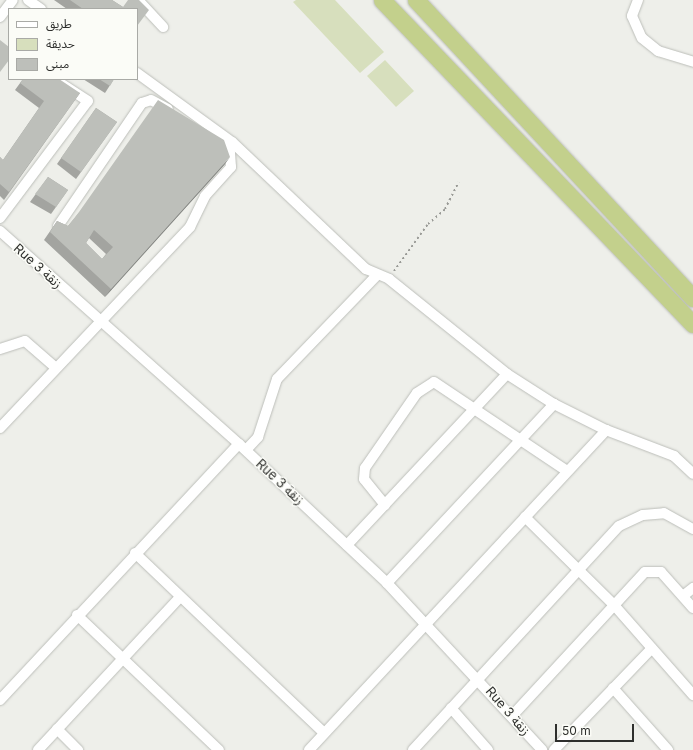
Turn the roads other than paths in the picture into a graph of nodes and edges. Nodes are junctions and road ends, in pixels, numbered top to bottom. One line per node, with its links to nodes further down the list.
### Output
1 (13, 0): 9 (street)
2 (28, 0): 8 (street)
3 (138, 0): 10 (street)
4 (374, 0): 11 (highway)
5 (382, 0): 11 (highway)
6 (416, 0): 19 (highway)
7 (638, 0): 12 (street)
8 (40, 8)
9 (0, 17)
10 (163, 27)
11 (415, 36): 21 (highway)
12 (693, 62)
13 (138, 74): 18 (street)
14 (56, 80): 15 (street)
15 (0, 218)
16 (58, 226): 20 (street)
17 (0, 231): 20 (street, Rue 3 زنقة)
18 (377, 275): 24 (street); 30 (street)
19 (693, 298)
20 (100, 322): 23 (street); 30 (street, Rue 3 زنقة)
21 (693, 324)
22 (0, 349): 23 (street)
23 (55, 367): 27 (street)
24 (507, 374): 25 (street); 26 (street)
25 (554, 404): 28 (street); 29 (street)
26 (474, 407): 29 (street); 33 (street); 33 (street)
27 (0, 428)
28 (606, 430): 31 (street); 32 (street)
29 (518, 442): 31 (street); 39 (street)
30 (242, 447): 36 (street, Rue 3 زنقة); 37 (street)
31 (567, 471): 34 (street)
32 (693, 474)
33 (386, 505): 36 (street)
34 (525, 517): 38 (street); 46 (street)
35 (693, 529): 38 (street)
36 (347, 545): 39 (street, Rue 3 زنقة)
37 (135, 553): 41 (street); 45 (street)
38 (577, 567): 43 (street); 49 (street)
39 (387, 582): 46 (street, Rue 3 زنقة)
40 (693, 588): 42 (street)
41 (180, 596): 48 (street); 56 (street)
42 (683, 596): 43 (street); 44 (street)
43 (614, 605): 47 (street); 54 (street)
44 (693, 608)
45 (77, 615): 48 (street); 52 (street)
46 (426, 624): 49 (street, Rue 3 زنقة); 56 (street)
47 (652, 648): 50 (street); 51 (street)
48 (123, 658): 55 (street); 60 (street)
49 (477, 677): 53 (street); 54 (street, Rue 3 زنقة)
50 (613, 688): 64 (street); 65 (street)
51 (693, 695)
52 (0, 700)
53 (451, 708): 57 (street); 62 (street)
54 (512, 716): 63 (street, Rue 3 زنقة)
55 (57, 729): 58 (street); 59 (street)
56 (324, 733): 61 (street)
57 (417, 748)
58 (38, 750)
59 (78, 750)
60 (219, 750)
61 (309, 750)
62 (488, 750)
63 (542, 750)
64 (554, 750)
65 (668, 750)

